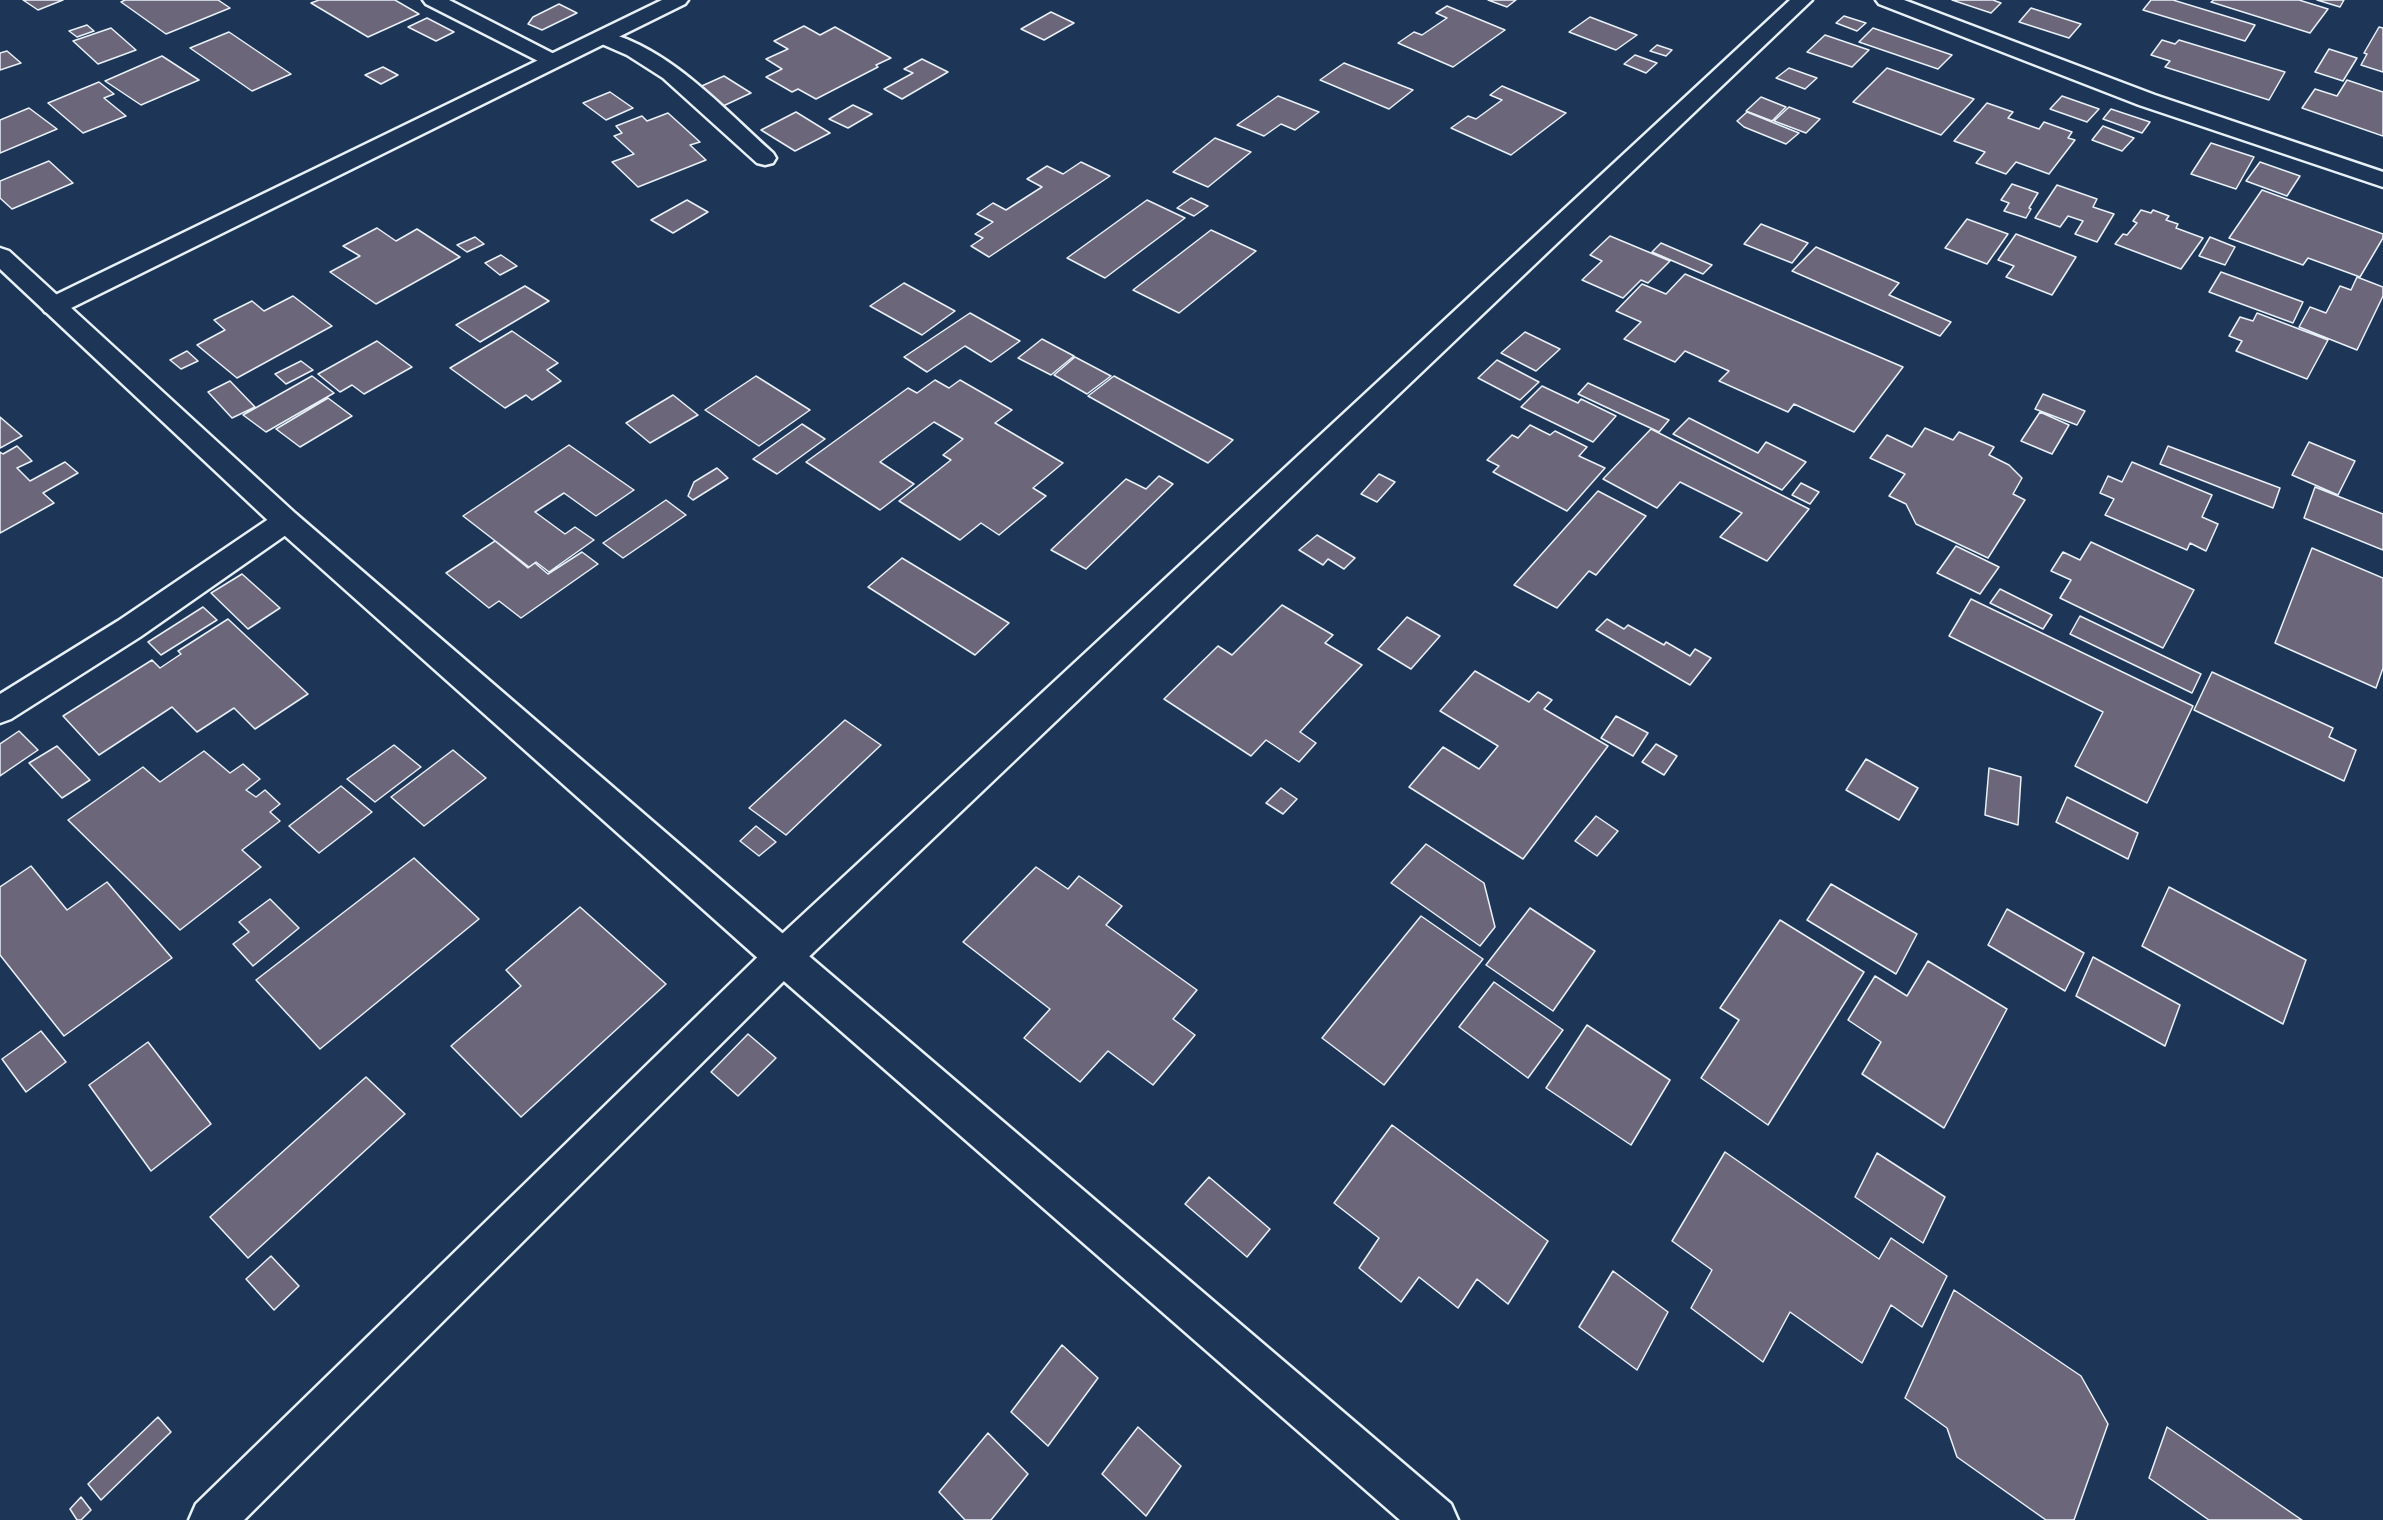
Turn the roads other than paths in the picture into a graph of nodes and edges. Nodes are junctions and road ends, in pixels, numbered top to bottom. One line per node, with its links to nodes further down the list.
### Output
1 (433, 0): 6 (street)
2 (678, 0): 5 (street)
3 (1802, 0): 13 (street)
4 (1892, 1): 8 (street)
5 (602, 37): 6 (street); 7 (street)
6 (553, 61): 10 (street)
7 (765, 158)
8 (2383, 180)
9 (0, 256): 10 (street)
10 (54, 306): 11 (street)
11 (286, 521): 12 (street); 13 (street)
12 (0, 710)
13 (783, 957): 14 (street); 15 (street)
14 (212, 1520)
15 (1435, 1520)

